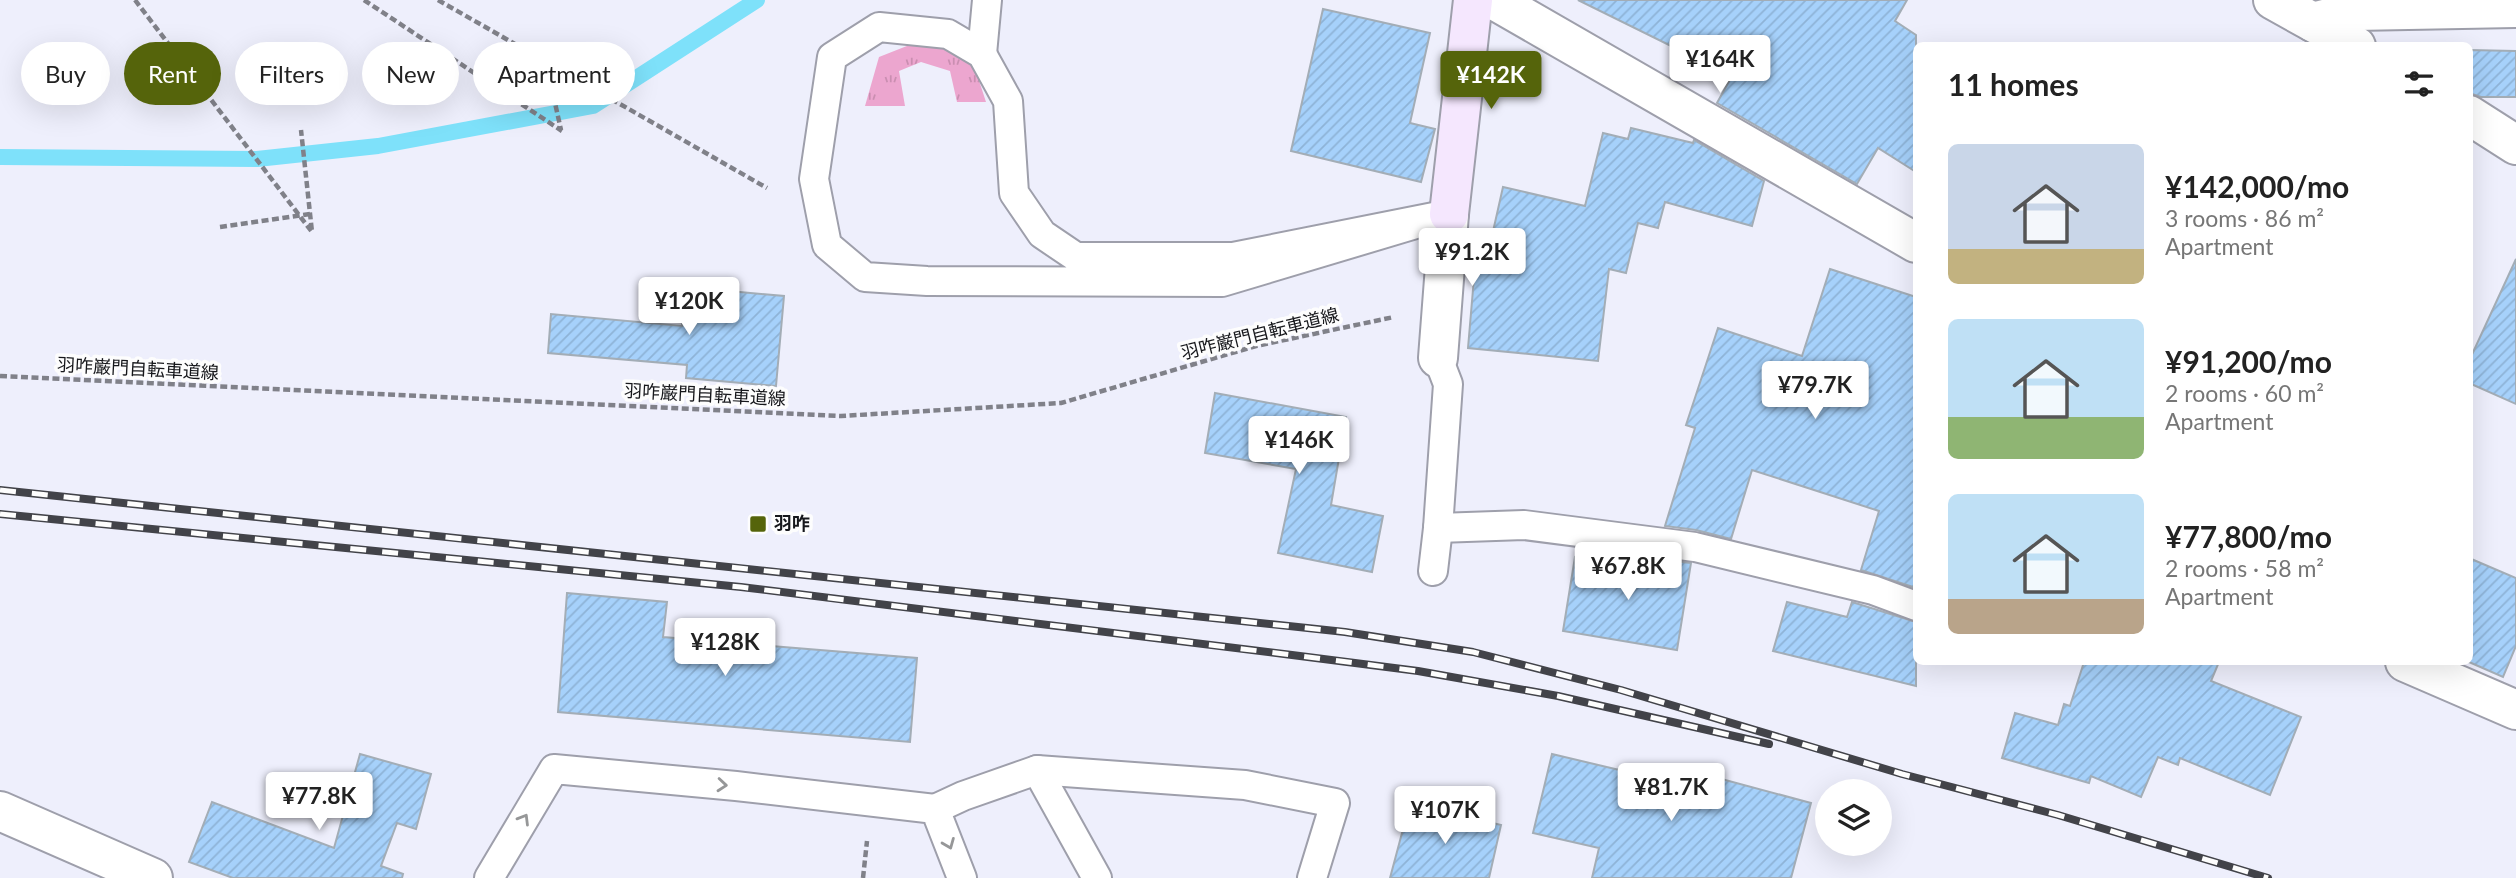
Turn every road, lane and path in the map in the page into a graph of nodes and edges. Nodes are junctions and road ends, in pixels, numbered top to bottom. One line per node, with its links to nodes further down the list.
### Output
1 (135, 0): 19 (path)
2 (364, 0): 12 (path)
3 (438, 0): 18 (path)
4 (987, 0): 11 (lane)
5 (1474, 0): 20 (street)
6 (1494, 0): 22 (street)
7 (2273, 0): 9 (street)
8 (2516, 8): 9 (street)
9 (2313, 22): 10 (street)
10 (2349, 42)
11 (982, 54): 20 (lane); 20 (lane)
12 (473, 72)
13 (523, 105): 14 (path)
14 (556, 105)
15 (2473, 118): 17 (street)
16 (301, 130): 19 (path)
17 (2516, 145)
18 (767, 188)
19 (310, 214): 21 (path)
20 (1449, 214): 24 (street)
21 (220, 227)
22 (1913, 241)
23 (1397, 317): 25 (path, 羽咋巌門自転車道線)
24 (1438, 358): 26 (lane)
25 (0, 376)
26 (1438, 528): 27 (lane); 28 (lane)
27 (1433, 571)
28 (1913, 605)
29 (2412, 665): 30 (street)
30 (2516, 710)
31 (1037, 770): 32 (lane); 37 (lane); 38 (lane)
32 (935, 809): 35 (lane, one-way to 32); 36 (lane, one-way to 36)
33 (0, 811): 34 (street)
34 (153, 878)
35 (489, 878)
36 (962, 878)
37 (1097, 878)
38 (1312, 878)

